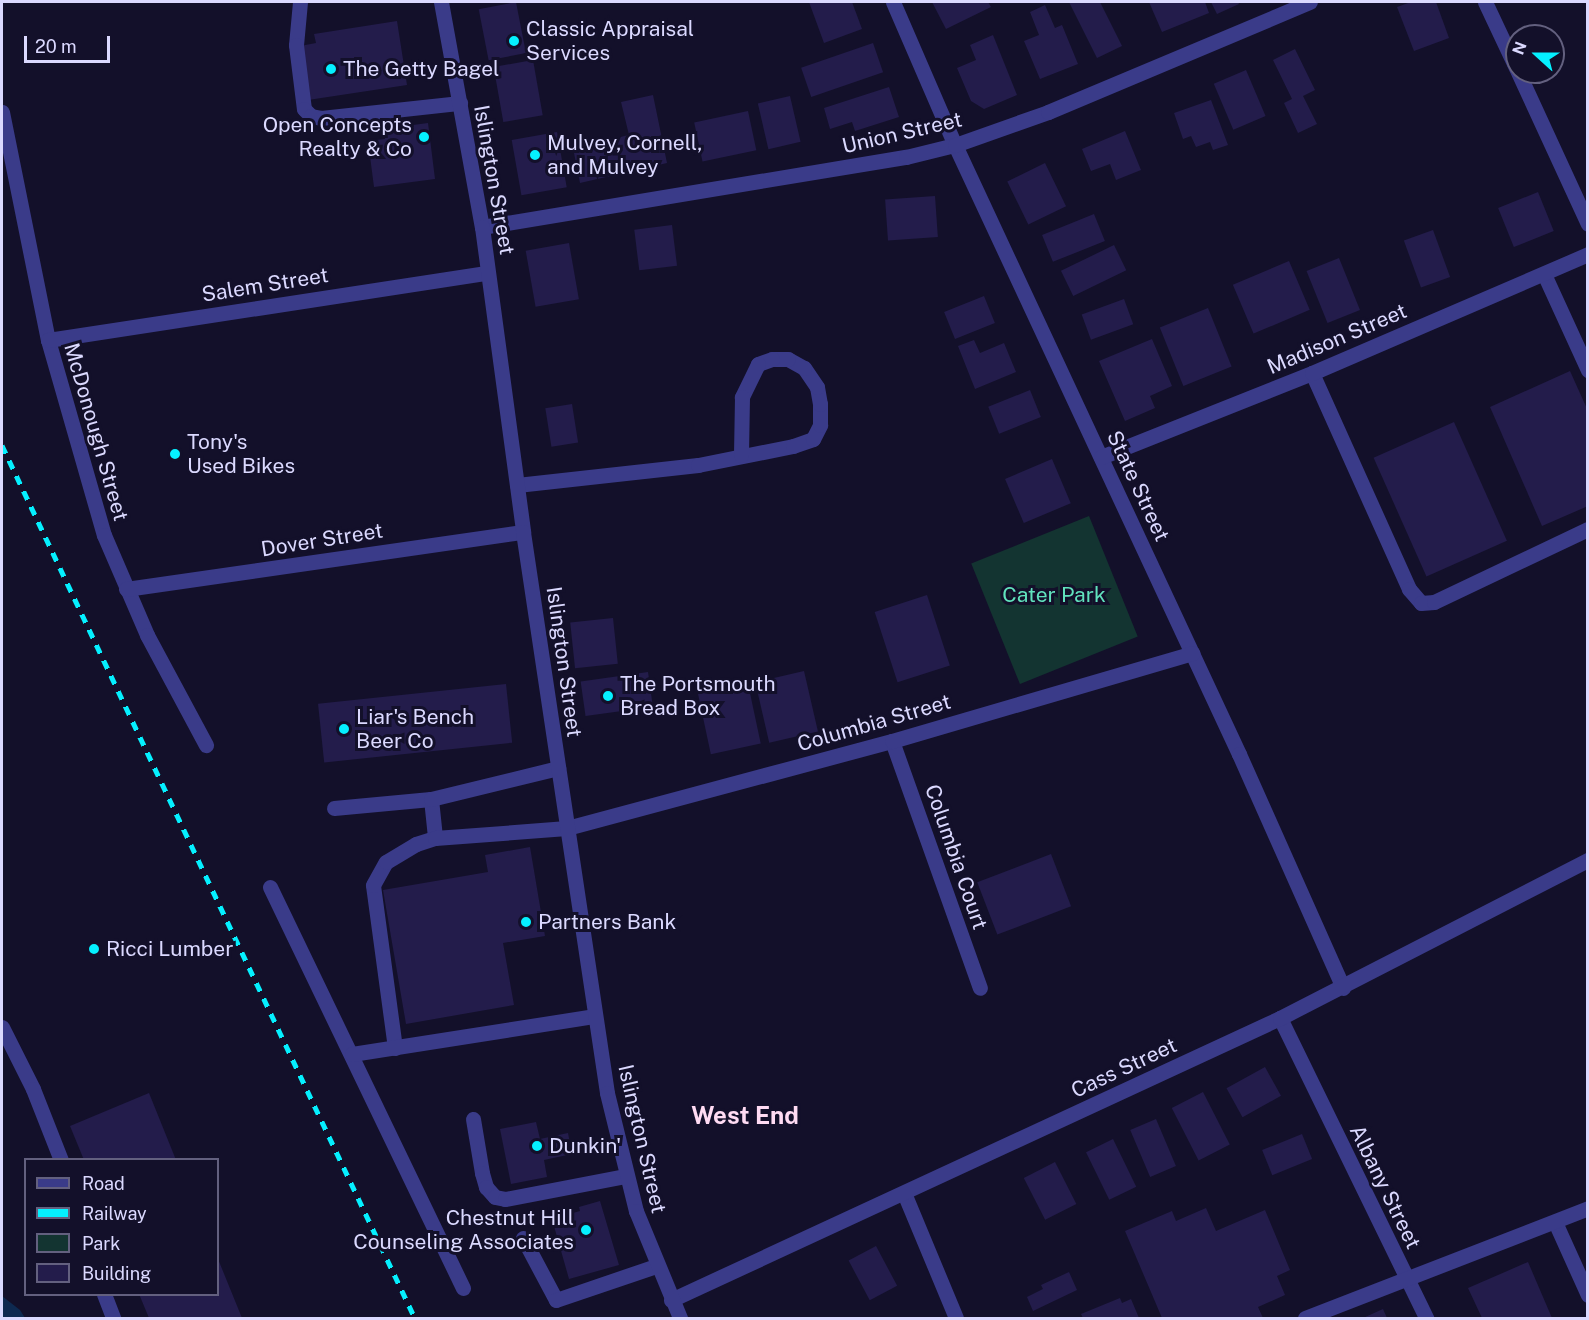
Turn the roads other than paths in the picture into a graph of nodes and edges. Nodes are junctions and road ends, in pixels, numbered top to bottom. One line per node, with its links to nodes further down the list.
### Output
1 (441, 2): 8 (street, Islington Street)
2 (893, 2): 10 (street, State Street)
3 (1310, 2): 10 (street, Union Street)
4 (1485, 2): 6 (street)
5 (301, 5): 8 (street)
6 (1505, 45)
7 (1523, 84): 11 (street)
8 (460, 103): 12 (street, Islington Street)
9 (2, 112): 16 (street, McDonough Street)
10 (955, 145): 12 (street, Union Street); 20 (street, State Street)
11 (1587, 224)
12 (482, 227): 14 (street, Islington Street)
13 (1587, 254): 15 (street, Madison Street)
14 (488, 273): 16 (street, Salem Street); 21 (street, Islington Street)
15 (1544, 274): 17 (street); 18 (street, Madison Street)
16 (48, 340): 24 (street, McDonough Street)
17 (1587, 370)
18 (1312, 373): 20 (street, Madison Street); 22 (street)
19 (741, 455): 19 (street); 21 (street)
20 (1101, 457): 25 (street, State Street)
21 (517, 485): 23 (street, Islington Street)
22 (1587, 529)
23 (523, 532): 24 (street, Dover Street); 28 (street, Islington Street)
24 (126, 590): 27 (street, McDonough Street)
25 (1192, 653): 26 (street, Columbia Street); 36 (street, State Street)
26 (892, 741): 31 (street, Columbia Street); 35 (street, Columbia Court)
27 (206, 745)
28 (558, 768): 29 (street); 31 (street, Islington Street)
29 (431, 799): 30 (street); 32 (street)
30 (334, 808)
31 (567, 828): 32 (street, Columbia Street); 37 (street, Islington Street)
32 (435, 838): 40 (street, Columbia Street)
33 (1587, 860): 36 (street, Cass Street)
34 (270, 887): 41 (street)
35 (980, 988)
36 (1343, 988): 38 (street, Cass Street)
37 (595, 1016): 40 (street); 44 (street, Islington Street)
38 (1281, 1018): 45 (street, Cass Street); 50 (street, Albany Street)
39 (2, 1027): 43 (street)
40 (395, 1048): 41 (street)
41 (352, 1054): 51 (street)
42 (473, 1119): 44 (street)
43 (60, 1158)
44 (626, 1176): 49 (street, Islington Street)
45 (904, 1192): 54 (street, Cass Street); 57 (street)
46 (1587, 1208): 47 (street)
47 (1555, 1222): 50 (street); 52 (street)
48 (523, 1238): 49 (street)
49 (656, 1266): 54 (street, Islington Street)
50 (1405, 1278): 58 (street, Albany Street); 59 (street)
51 (463, 1288)
52 (1587, 1295)
53 (105, 1296): 55 (street)
54 (671, 1300): 56 (street, Islington Street)
55 (113, 1318)
56 (680, 1318)
57 (956, 1318)
58 (1305, 1318)
59 (1426, 1318)

